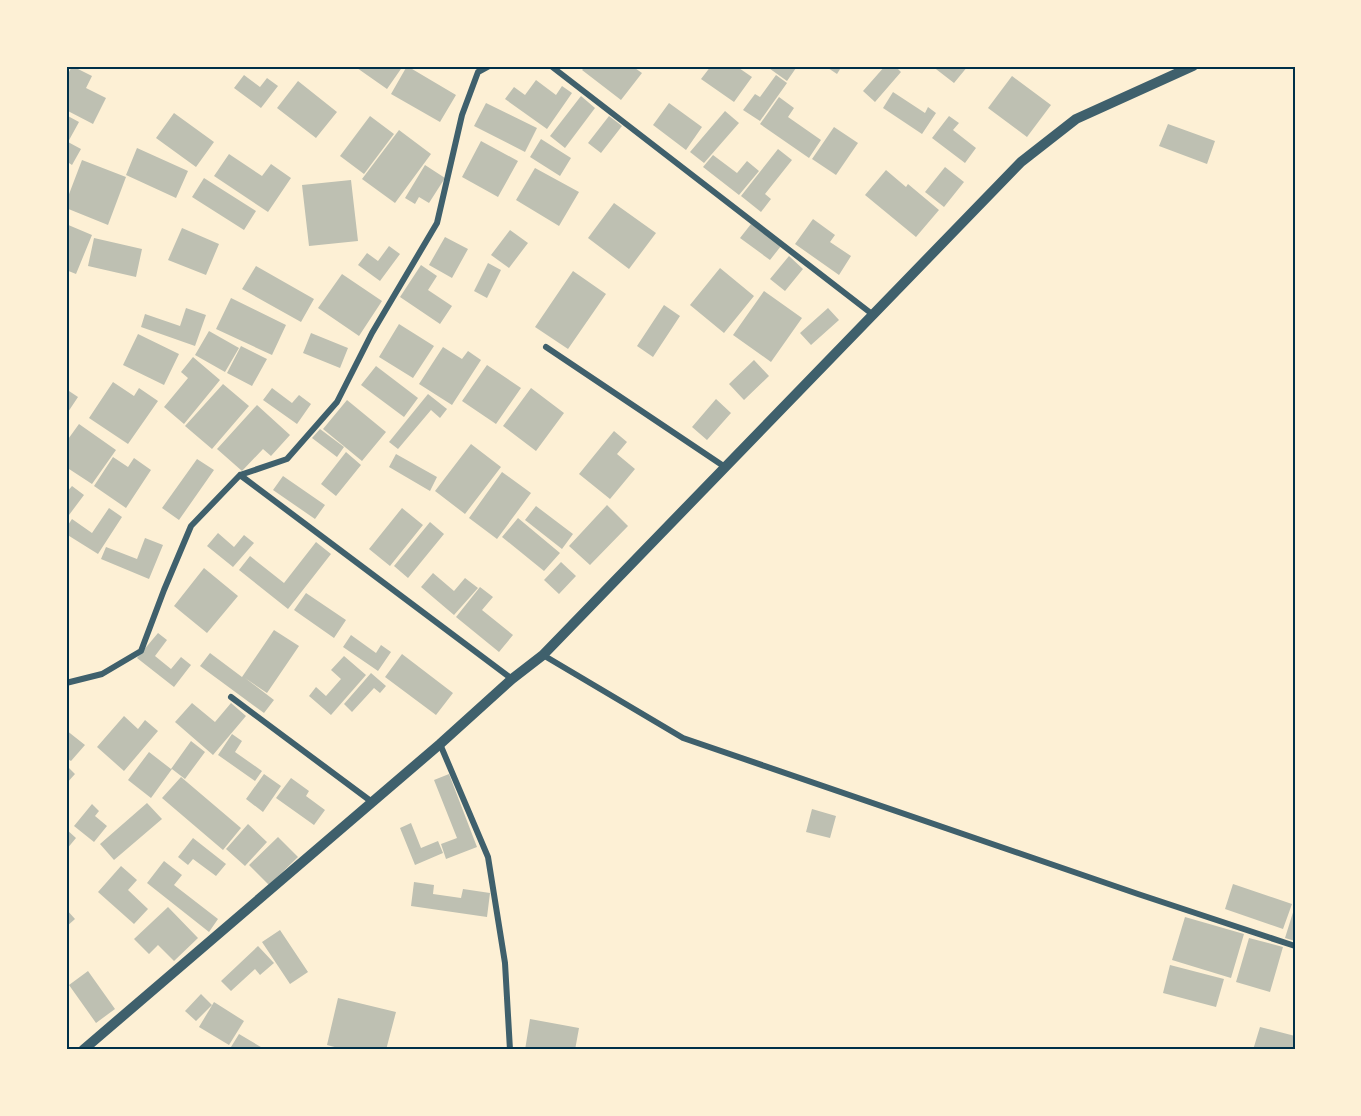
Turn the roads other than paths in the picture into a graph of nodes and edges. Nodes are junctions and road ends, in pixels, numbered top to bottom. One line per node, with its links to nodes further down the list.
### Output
1 (489, 66): 7 (street)
2 (551, 66): 4 (street)
3 (1192, 66): 4 (street)
4 (872, 314): 6 (street)
5 (546, 347): 6 (street)
6 (725, 467): 8 (street)
7 (240, 475): 9 (street); 10 (street)
8 (543, 655): 9 (street); 14 (street)
9 (512, 679): 12 (street)
10 (66, 683)
11 (231, 698): 13 (street)
12 (440, 744): 13 (street); 16 (street)
13 (372, 802): 15 (street)
14 (1295, 946)
15 (83, 1050)
16 (510, 1050)

